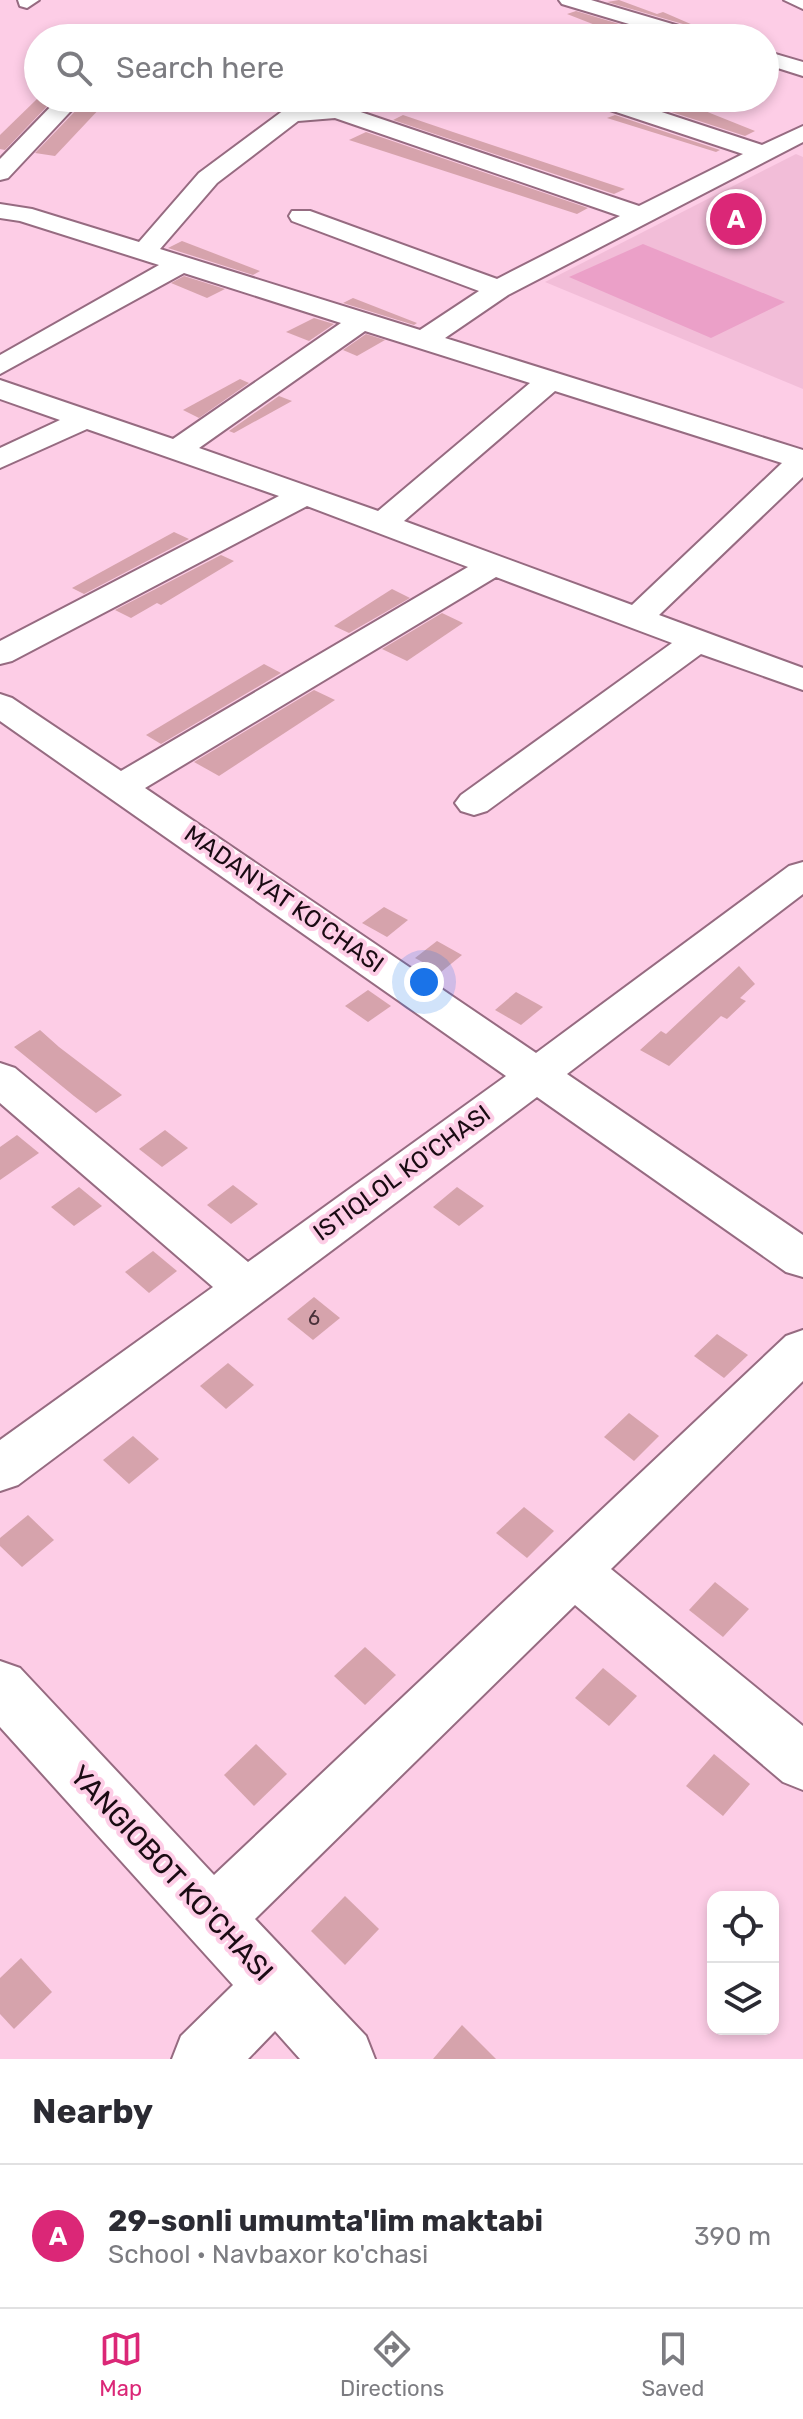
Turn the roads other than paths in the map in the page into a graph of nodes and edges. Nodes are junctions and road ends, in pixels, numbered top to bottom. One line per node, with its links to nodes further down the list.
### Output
1 (569, 0): 4 (street)
2 (794, 0): 3 (street)
3 (803, 3)
4 (651, 24)
5 (779, 61): 6 (street)
6 (803, 69)
7 (59, 112): 13 (street)
8 (326, 112): 17 (street)
9 (340, 112): 15 (street)
10 (640, 112): 12 (street)
11 (803, 133): 12 (street)
12 (761, 152): 15 (street)
13 (0, 173)
14 (0, 211): 17 (street)
15 (641, 215): 19 (street)
16 (301, 216): 19 (street)
17 (144, 252): 18 (street)
18 (181, 264): 20 (street); 22 (street)
19 (499, 289): 21 (street)
20 (360, 322): 21 (street); 26 (street)
21 (422, 341): 23 (street)
22 (0, 366)
23 (550, 381): 28 (street); 30 (street)
24 (0, 389): 25 (street)
25 (85, 419): 26 (street); 27 (street)
26 (178, 449): 29 (street)
27 (0, 459)
28 (803, 460): 32 (street)
29 (305, 495): 30 (street); 34 (street)
30 (382, 524): 31 (street)
31 (492, 566): 32 (street); 37 (street)
32 (635, 620): 33 (street)
33 (696, 642): 35 (street); 38 (street)
34 (0, 654)
35 (803, 680)
36 (0, 705): 37 (street, MADANYAT KO'CHASI)
37 (122, 786): 40 (street, MADANYAT KO'CHASI)
38 (474, 803)
39 (803, 875): 40 (street, ISTIQLOL KO'CHASI)
40 (537, 1075): 42 (street, MADANYAT KO'CHASI); 43 (street, ISTIQLOL KO'CHASI)
41 (0, 1079): 43 (street)
42 (803, 1259)
43 (245, 1287): 45 (street, ISTIQLOL KO'CHASI)
44 (803, 1350): 46 (street)
45 (0, 1469)
46 (575, 1572): 48 (street); 49 (street)
47 (0, 1687): 49 (street, YANGIOBOT KO'CHASI)
48 (803, 1762)
49 (211, 1919): 50 (street, YANGIOBOT KO'CHASI)
50 (277, 1985): 51 (street); 52 (street, YANGIOBOT KO'CHASI)
51 (204, 2059)
52 (343, 2059)

